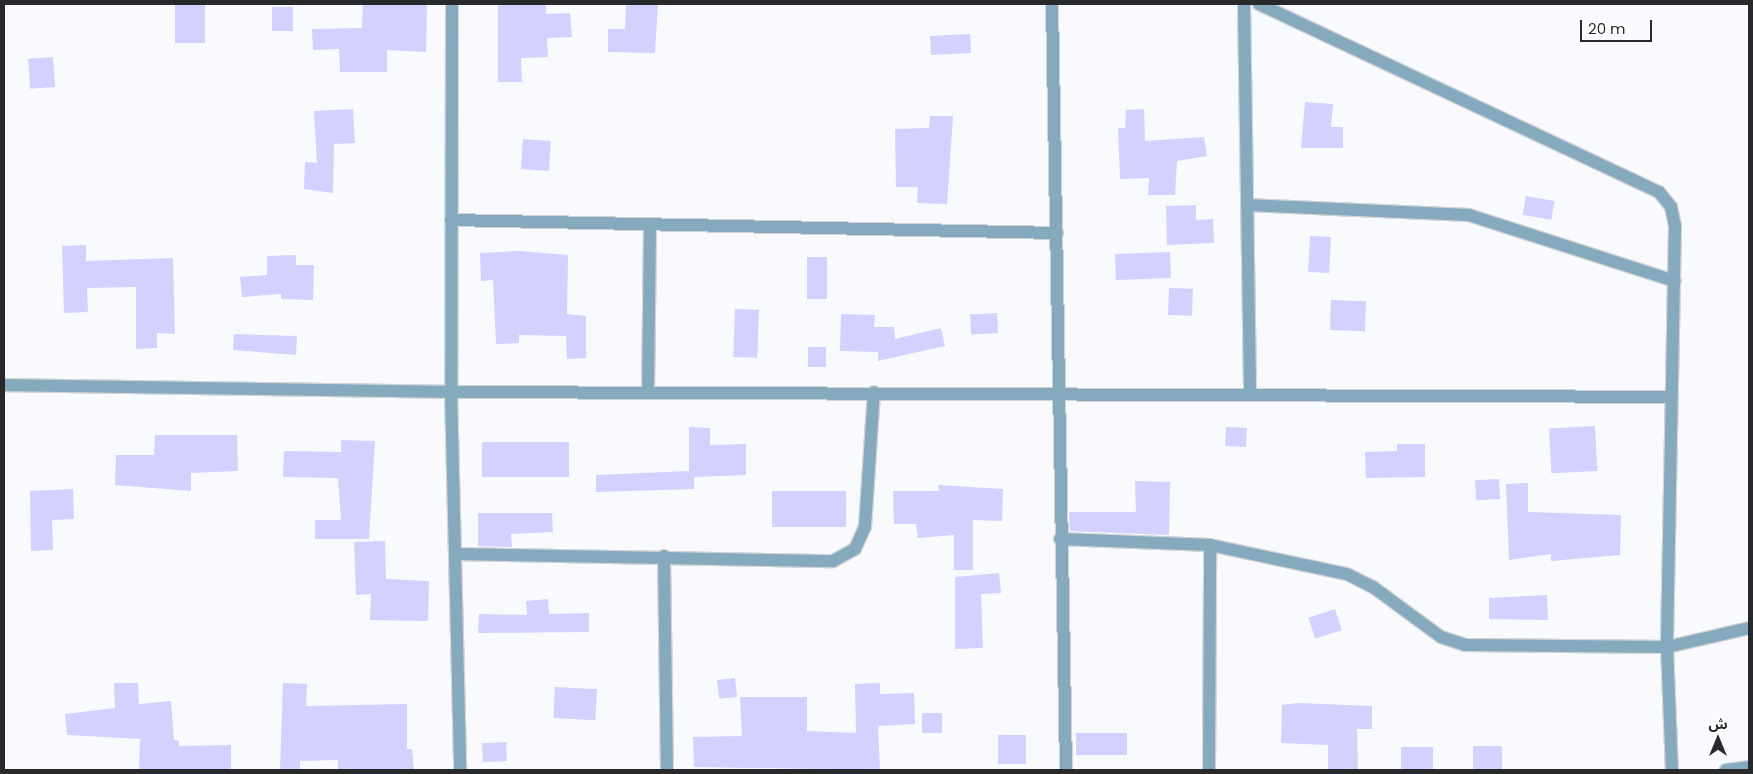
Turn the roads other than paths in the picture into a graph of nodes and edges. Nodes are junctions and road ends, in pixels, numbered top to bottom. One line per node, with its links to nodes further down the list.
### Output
1 (452, 4): 6 (street)
2 (1052, 4): 8 (street)
3 (1244, 4): 5 (street)
4 (1259, 4): 9 (street)
5 (1247, 205): 9 (street); 15 (street)
6 (451, 220): 7 (street); 11 (street)
7 (650, 224): 8 (street); 12 (street)
8 (1057, 233): 14 (street)
9 (1674, 281): 16 (street)
10 (4, 385): 11 (street)
11 (451, 392): 12 (street); 19 (street)
12 (648, 392): 13 (street)
13 (874, 392): 14 (street); 20 (street)
14 (1059, 392): 15 (street); 17 (street)
15 (1250, 394): 16 (street)
16 (1671, 397): 22 (street)
17 (1060, 539): 18 (street); 26 (street)
18 (1210, 545): 22 (street); 27 (street)
19 (455, 554): 20 (street); 24 (street)
20 (664, 556): 25 (street)
21 (1749, 628): 22 (street)
22 (1668, 647): 28 (street)
23 (1749, 767): 29 (street)
24 (460, 770)
25 (667, 770)
26 (1066, 770)
27 (1209, 770)
28 (1672, 770)
29 (1726, 770)

